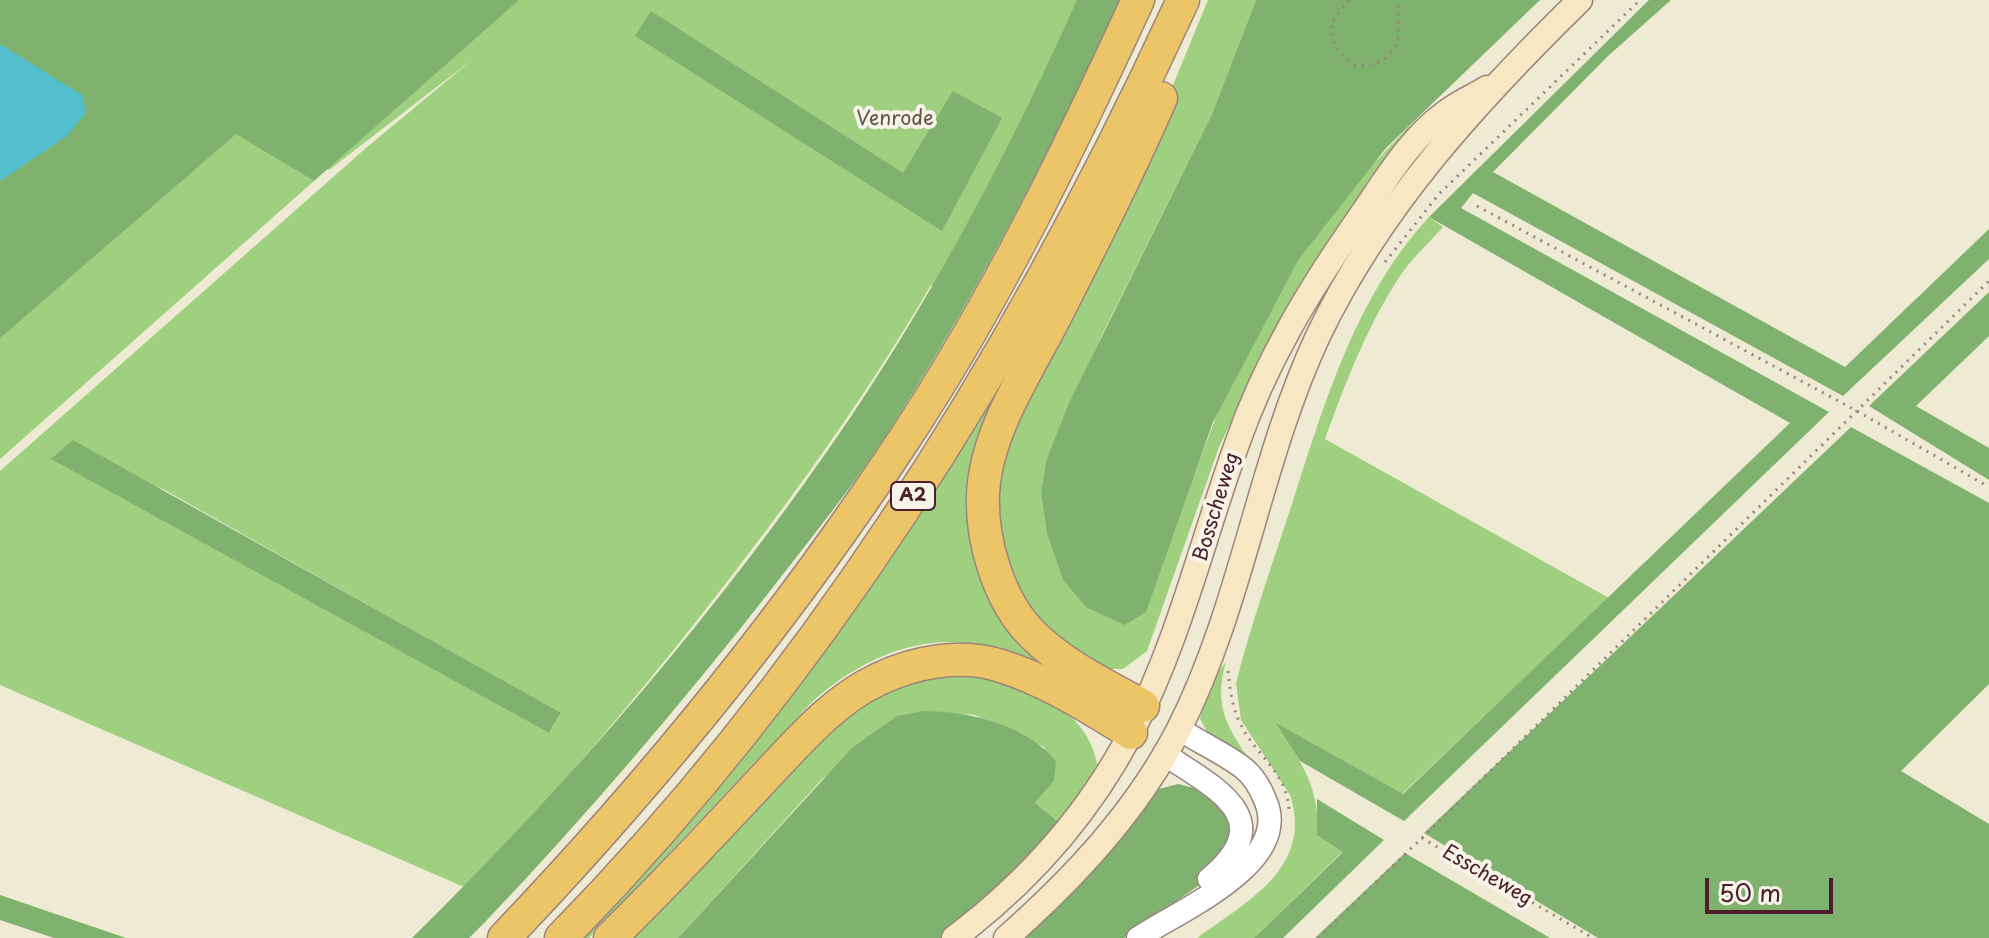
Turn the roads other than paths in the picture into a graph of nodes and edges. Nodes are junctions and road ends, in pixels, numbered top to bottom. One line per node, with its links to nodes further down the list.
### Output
1 (1138, 0): 10 (highway, A2)
2 (1183, 0): 11 (highway, A2)
3 (1189, 0): 6 (highway)
4 (1580, 0): 5 (main road, Bosscheweg)
5 (1493, 85): 6 (main road, Bosscheweg); 7 (main road, Bosscheweg)
6 (1137, 720): 7 (main road); 8 (main road); 12 (highway); 13 (main road, Bosscheweg)
7 (1179, 729): 8 (main road, Bosscheweg); 9 (street)
8 (1164, 754): 9 (street); 14 (main road, Bosscheweg)
9 (1181, 910): 15 (street)
10 (504, 938)
11 (561, 938)
12 (610, 938)
13 (954, 938)
14 (1006, 938)
15 (1138, 938)

